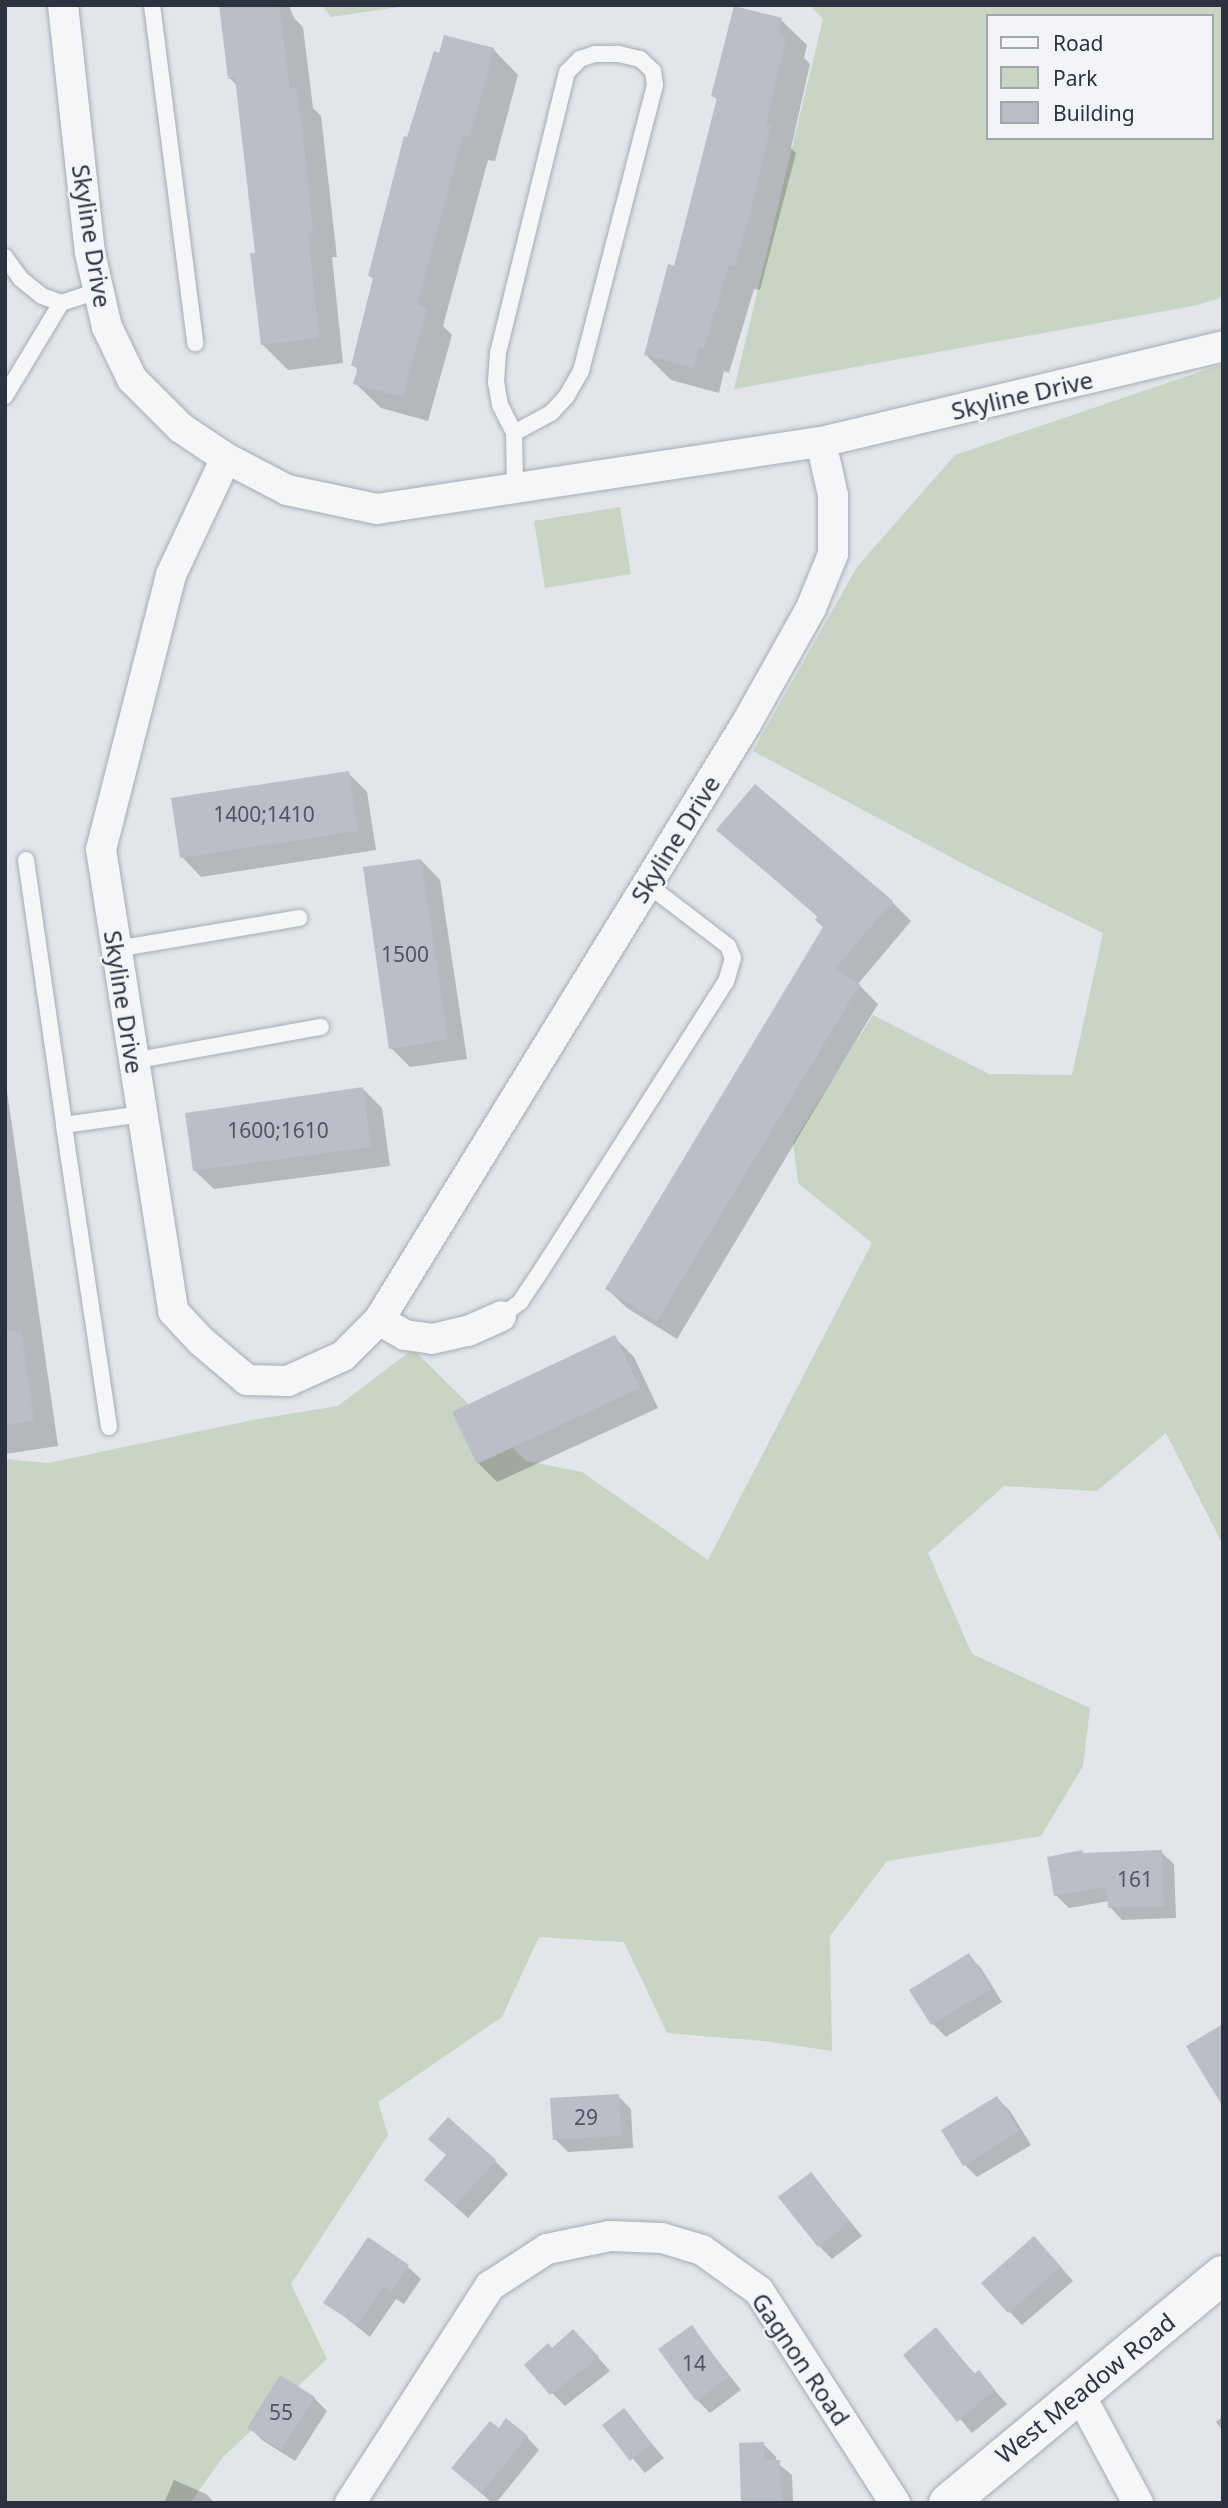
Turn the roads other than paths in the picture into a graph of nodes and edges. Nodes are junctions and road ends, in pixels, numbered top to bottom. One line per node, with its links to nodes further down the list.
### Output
1 (63, 5): 4 (street, Skyline Drive)
2 (152, 5): 6 (lane)
3 (5, 257): 5 (lane)
4 (98, 291): 5 (lane); 11 (street, Skyline Drive)
5 (61, 303): 8 (lane)
6 (195, 343)
7 (1223, 346): 10 (street, Skyline Drive)
8 (5, 396)
9 (514, 433): 9 (lane); 12 (lane)
10 (821, 442): 12 (street, Skyline Drive); 14 (street, Skyline Drive)
11 (226, 458): 12 (street, Skyline Drive); 16 (street, Skyline Drive)
12 (515, 487)
13 (26, 860): 20 (lane)
14 (647, 884): 21 (lane); 22 (street, Skyline Drive)
15 (299, 918): 16 (lane)
16 (116, 948): 18 (street, Skyline Drive)
17 (321, 1027): 18 (lane)
18 (133, 1061): 19 (street, Skyline Drive)
19 (142, 1114): 20 (lane); 22 (street, Skyline Drive)
20 (64, 1125): 23 (lane)
21 (501, 1316): 22 (street)
22 (379, 1320)
23 (109, 1427)
24 (1223, 2275): 25 (street, West Meadow Road)
25 (1079, 2393): 28 (street, West Meadow Road); 29 (street)
26 (350, 2503): 27 (street, Gagnon Road)
27 (895, 2503)
28 (948, 2503)
29 (1138, 2503)

